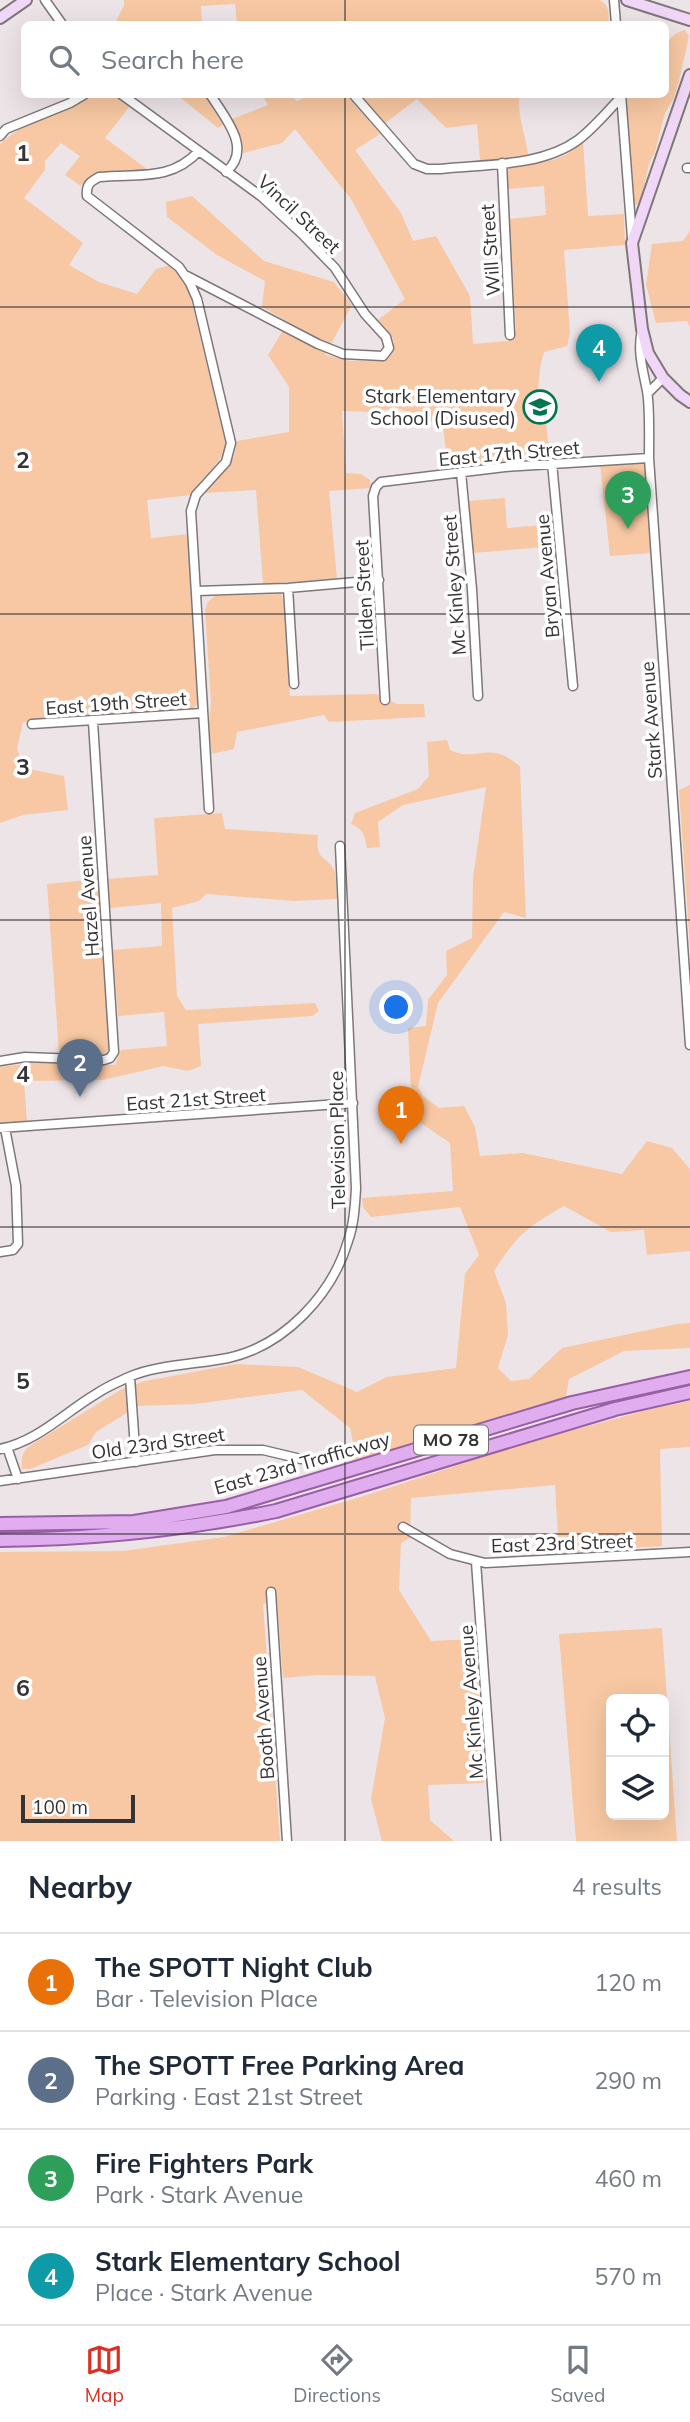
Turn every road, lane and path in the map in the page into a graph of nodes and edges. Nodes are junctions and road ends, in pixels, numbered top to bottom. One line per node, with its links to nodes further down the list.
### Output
1 (26, 0): 5 (main road)
2 (45, 0): 7 (street)
3 (614, 0): 8 (street)
4 (627, 0): 6 (main road)
5 (0, 18)
6 (690, 20)
7 (60, 21)
8 (616, 21)
9 (689, 83): 21 (main road)
10 (78, 98): 17 (street)
11 (126, 98): 18 (street, Vincil Street)
12 (212, 98): 20 (street)
13 (356, 98): 19 (street)
14 (619, 98): 19 (street)
15 (621, 98): 21 (street, Stark Avenue)
16 (0, 120): 17 (street)
17 (3, 132)
18 (200, 152): 20 (street, Vincil Street); 22 (street)
19 (502, 163): 24 (street, Will Street)
20 (226, 172): 22 (street, Vincil Street)
21 (632, 243): 23 (main road, Stark Avenue)
22 (184, 274): 34 (street)
23 (642, 329): 25 (main road); 26 (street, Stark Avenue)
24 (510, 334)
25 (663, 378): 26 (street); 27 (main road)
26 (648, 393): 28 (street, Stark Avenue)
27 (690, 402)
28 (649, 458): 29 (street, East 17th Street); 44 (street, Stark Avenue)
29 (552, 463): 30 (street, East 17th Street); 36 (street, Bryan Avenue)
30 (460, 472): 31 (street, East 17th Street); 37 (street, Mc Kinley Street)
31 (375, 489): 32 (street, Tilden Street)
32 (379, 580): 33 (street); 38 (street, Tilden Street)
33 (288, 588): 34 (street); 35 (street)
34 (197, 591): 39 (street)
35 (294, 684)
36 (573, 686)
37 (478, 696)
38 (385, 700)
39 (202, 713): 40 (street, East 19th Street); 42 (street)
40 (93, 722): 41 (street, East 19th Street); 46 (street, Hazel Avenue)
41 (32, 724)
42 (209, 809)
43 (340, 846): 47 (street, Television Place)
44 (690, 1045)
45 (0, 1049): 46 (street)
46 (1, 1061)
47 (353, 1103): 48 (street, East 21st Street); 50 (street, Television Place)
48 (3, 1128): 49 (street)
49 (0, 1252)
50 (130, 1377): 53 (street, Television Place); 55 (street)
51 (690, 1377): 58 (main road, East 23rd Trafficway / MO 78)
52 (690, 1392): 60 (main road, East 23rd Trafficway / MO 78)
53 (4, 1448): 56 (street)
54 (302, 1459): 55 (street, Old 23rd Street)
55 (136, 1462): 56 (street, Old 23rd Street)
56 (18, 1479): 57 (street)
57 (0, 1481)
58 (0, 1524)
59 (403, 1527): 62 (street, East 23rd Street)
60 (0, 1540)
61 (690, 1552): 62 (street, East 23rd Street)
62 (476, 1562): 65 (street, Mc Kinley Avenue)
63 (271, 1592): 64 (street, Booth Avenue)
64 (287, 1841)
65 (496, 1841)

